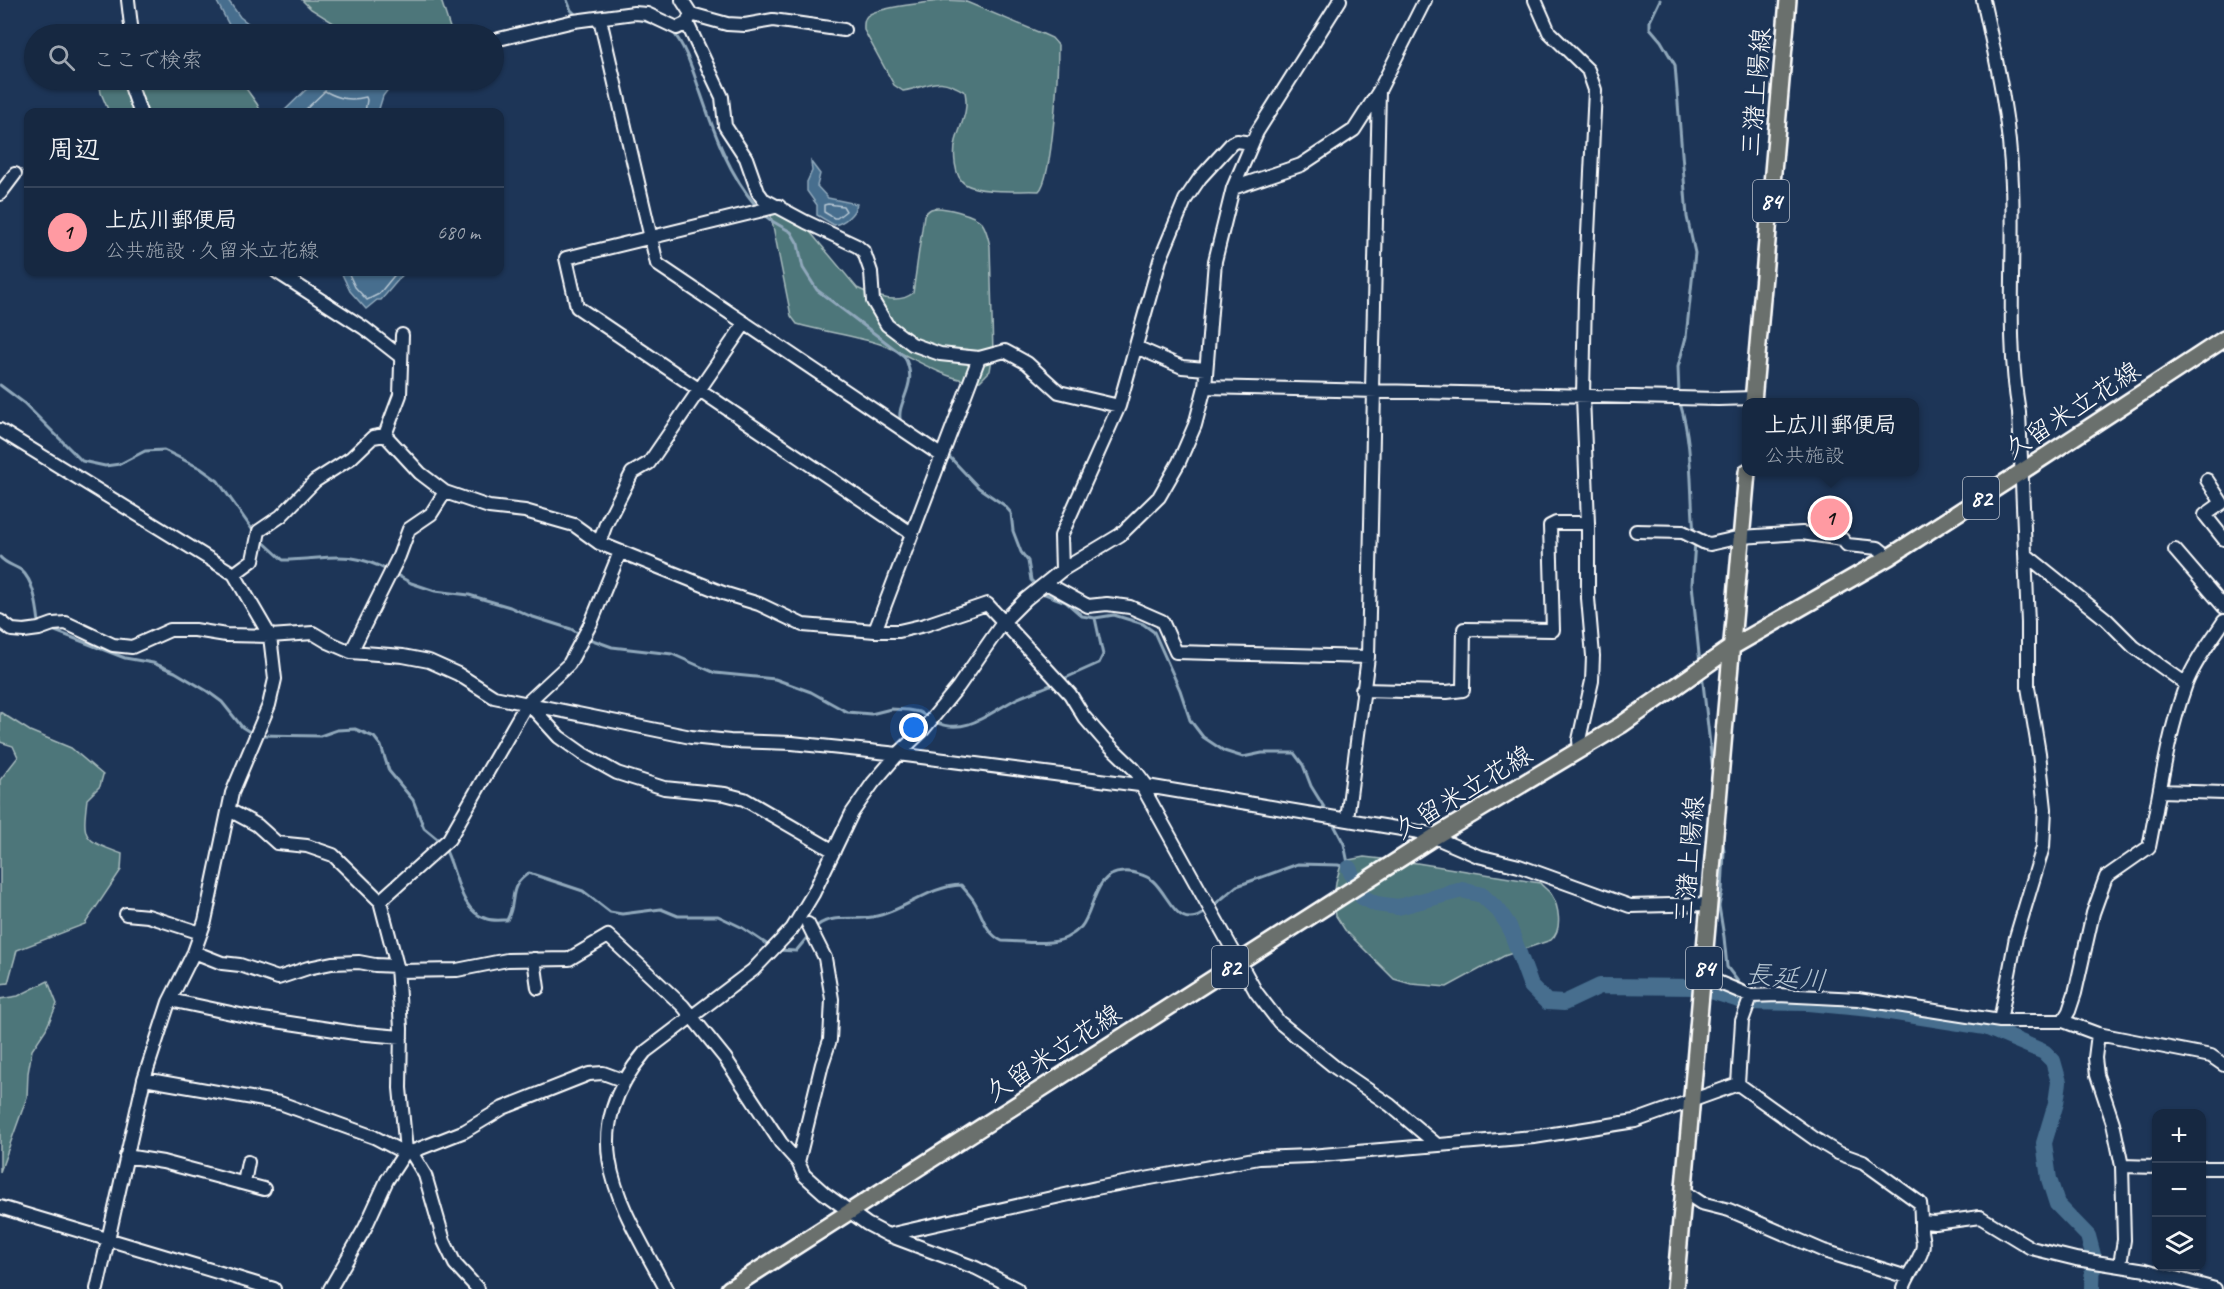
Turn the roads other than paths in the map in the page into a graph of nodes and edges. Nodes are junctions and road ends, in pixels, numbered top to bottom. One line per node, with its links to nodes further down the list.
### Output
1 (128, 0): 10 (street)
2 (682, 0): 9 (street)
3 (1340, 0): 16 (street)
4 (1425, 0): 14 (street)
5 (1535, 0): 33 (street)
6 (1788, 0): 34 (main road, 三潴上陽線 / 84)
7 (1983, 0): 40 (street)
8 (600, 19): 9 (street); 12 (street); 21 (street)
9 (689, 19): 11 (street); 20 (street)
10 (131, 24)
11 (844, 30)
12 (504, 38)
13 (132, 90): 15 (street)
14 (1379, 91): 18 (street); 32 (street)
15 (139, 108)
16 (1252, 143): 18 (street); 26 (street)
17 (15, 174): 19 (street)
18 (1233, 188): 29 (street)
19 (0, 194)
20 (779, 206): 21 (street); 28 (street)
21 (650, 238): 23 (street); 31 (street)
22 (283, 276): 27 (street)
23 (745, 323): 31 (street); 39 (street)
24 (402, 335): 27 (street)
25 (2224, 339): 40 (main road, 久留米立花線 / 82)
26 (1136, 347): 29 (street); 36 (street)
27 (401, 357): 38 (street)
28 (979, 358): 36 (street); 39 (street)
29 (1206, 369): 30 (street)
30 (1204, 387): 32 (street); 54 (street)
31 (700, 390): 46 (street); 49 (street)
32 (1373, 391): 33 (street); 65 (street)
33 (1583, 396): 35 (street); 44 (street)
34 (1753, 398)
35 (1742, 400)
36 (1119, 406): 54 (street)
37 (0, 430): 55 (street)
38 (385, 435): 43 (street); 55 (street)
39 (942, 456): 46 (street)
40 (2021, 472): 52 (street); 53 (main road, 久留米立花線 / 82)
41 (1747, 476): 47 (main road, 三潴上陽線 / 84)
42 (2207, 480): 48 (street)
43 (445, 492): 49 (street); 64 (street)
44 (1588, 523): 67 (street); 69 (street)
45 (1636, 531): 47 (street)
46 (911, 534): 61 (street)
47 (1741, 537): 53 (street); 63 (main road, 三潴上陽線 / 84)
48 (2224, 539)
49 (599, 543): 51 (street)
50 (2175, 550): 57 (street)
51 (620, 552): 61 (street); 68 (street)
52 (2025, 554): 66 (street); 92 (street)
53 (1888, 557): 63 (main road, 久留米立花線 / 82)
54 (1062, 570): 56 (street)
55 (234, 574): 62 (street)
56 (1041, 586): 59 (street); 65 (street)
57 (2224, 607)
58 (0, 621): 62 (street)
59 (1004, 621): 61 (street); 70 (street); 71 (street)
60 (2224, 621): 66 (street)
61 (874, 631)
62 (270, 636): 64 (street); 74 (street)
63 (1732, 647): 69 (main road, 久留米立花線 / 82); 79 (main road, 三潴上陽線 / 84)
64 (351, 652): 68 (street)
65 (1368, 657): 67 (street)
66 (2186, 684): 72 (street)
67 (1362, 690): 75 (street)
68 (527, 702): 70 (street); 77 (street); 78 (street)
69 (1580, 750): 76 (main road, 久留米立花線 / 82)
70 (898, 754): 71 (street); 77 (street)
71 (1145, 786): 75 (street); 85 (street)
72 (2160, 791): 73 (street); 93 (street)
73 (2224, 793)
74 (229, 810): 78 (street); 82 (street)
75 (1347, 819): 76 (street)
76 (1434, 837): 79 (street); 85 (main road, 久留米立花線 / 82)
77 (834, 851): 91 (street)
78 (380, 902): 86 (street)
79 (1710, 904): 87 (main road, 三潴上陽線 / 84)
80 (126, 914): 82 (street)
81 (808, 924): 105 (street)
82 (201, 933): 83 (street)
83 (194, 952): 86 (street); 90 (street)
84 (534, 959): 86 (street); 88 (street); 91 (street)
85 (1240, 961): 101 (street); 114 (main road, 久留米立花線 / 82)
86 (397, 969): 95 (street)
87 (1703, 976): 89 (street); 100 (main road, 三潴上陽線 / 84)
88 (538, 988)
89 (1751, 996): 92 (street); 99 (street)
90 (170, 1000): 95 (street); 97 (street)
91 (692, 1016): 98 (street); 105 (street)
92 (2000, 1021): 93 (street)
93 (2062, 1021): 94 (street)
94 (2098, 1034): 96 (street); 106 (street)
95 (401, 1036): 102 (street)
96 (2224, 1065)
97 (144, 1079): 102 (street); 103 (street)
98 (625, 1081): 102 (street); 125 (street)
99 (1738, 1084): 100 (street); 115 (street)
100 (1692, 1100): 101 (street); 112 (main road, 三潴上陽線 / 84)
101 (1436, 1144): 116 (street)
102 (409, 1151): 123 (street); 124 (street)
103 (126, 1156): 110 (street); 117 (street)
104 (248, 1162): 110 (street)
105 (798, 1162): 114 (street)
106 (2122, 1166): 107 (street); 118 (street)
107 (2152, 1167)
108 (2206, 1168): 109 (street)
109 (2224, 1168)
110 (244, 1183): 111 (street)
111 (264, 1189)
112 (1683, 1191): 119 (street); 128 (main road, 三潴上陽線 / 84)
113 (0, 1207): 117 (street)
114 (850, 1212): 116 (street); 126 (main road, 久留米立花線 / 82)
115 (1923, 1222): 118 (street); 119 (street)
116 (888, 1235): 127 (street)
117 (107, 1238): 121 (street); 122 (street)
118 (2120, 1264): 120 (street)
119 (1905, 1283)
120 (2200, 1287): 129 (street)
121 (97, 1289)
122 (274, 1289)
123 (330, 1289)
124 (478, 1289)
125 (666, 1289)
126 (729, 1289)
127 (1017, 1289)
128 (1675, 1289)
129 (2215, 1289)

